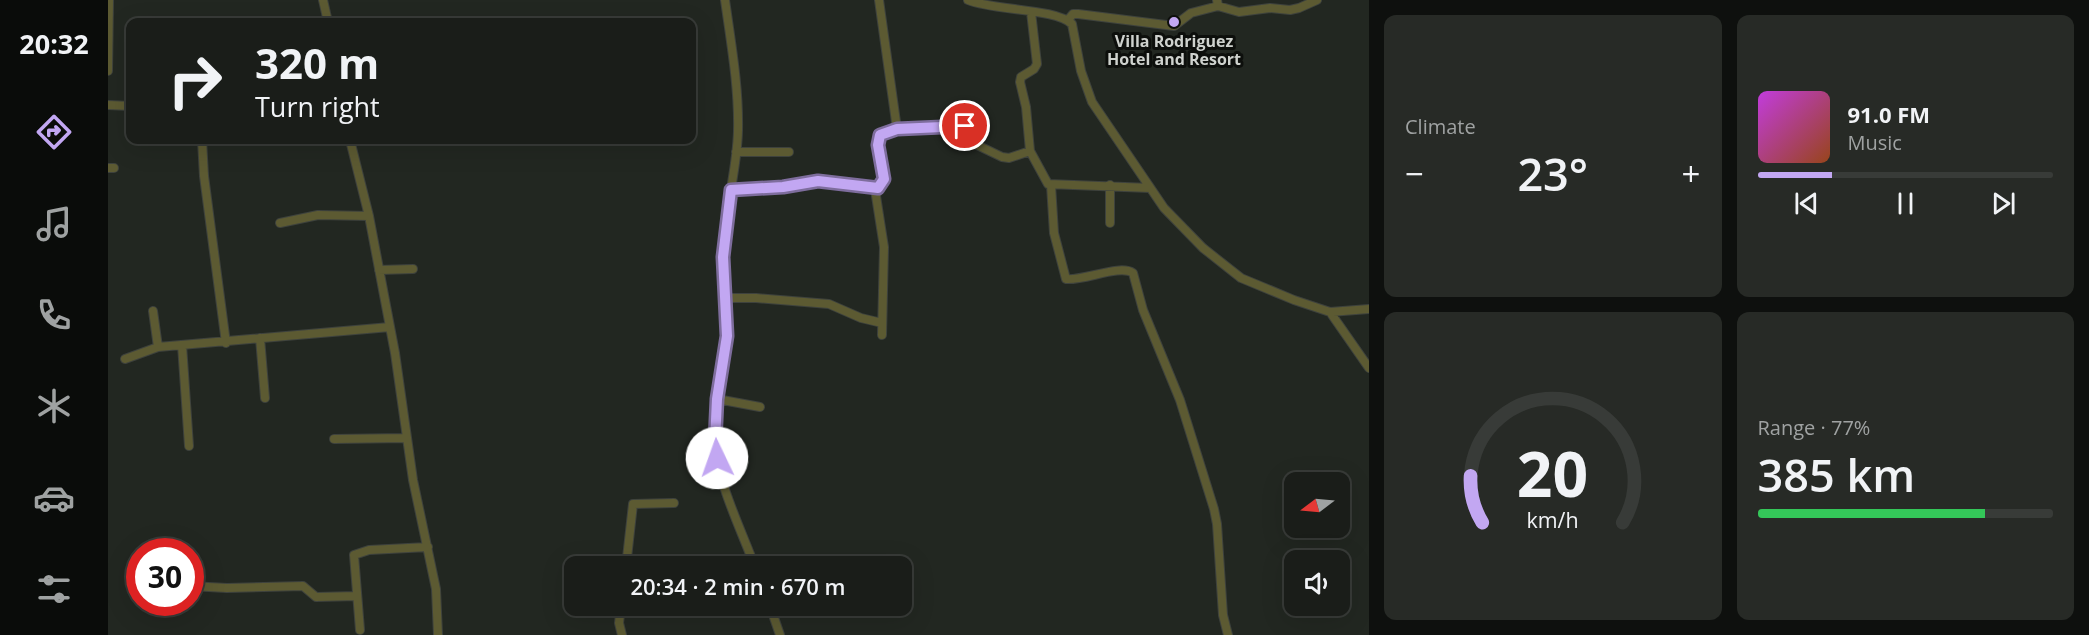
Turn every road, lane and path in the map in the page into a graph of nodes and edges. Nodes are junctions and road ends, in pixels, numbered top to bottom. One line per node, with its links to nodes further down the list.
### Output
1 (109, 0): 12 (street)
2 (323, 0): 10 (street)
3 (724, 0): 19 (street)
4 (879, 0): 15 (street)
5 (968, 0): 7 (street)
6 (1317, 0): 8 (street)
7 (992, 3): 9 (street)
8 (1218, 3): 11 (street)
9 (1031, 12): 11 (street); 18 (street)
10 (327, 18)
11 (1068, 20): 24 (street)
12 (108, 71)
13 (108, 105): 14 (street)
14 (126, 106)
15 (897, 129): 18 (street); 23 (street)
16 (202, 144): 39 (street)
17 (351, 144): 26 (street)
18 (1030, 151): 21 (street)
19 (736, 152): 20 (street); 25 (street)
20 (789, 152)
21 (1050, 185): 22 (street); 62 (street)
22 (1110, 185): 24 (street); 28 (street)
23 (878, 188): 25 (street); 35 (street)
24 (1150, 188): 34 (street)
25 (731, 190): 31 (street)
26 (369, 216): 27 (street); 30 (street)
27 (280, 223)
28 (1110, 223)
29 (412, 269): 30 (street)
30 (379, 270): 36 (street)
31 (726, 298): 35 (street); 45 (street)
32 (1369, 309): 34 (street)
33 (153, 311): 41 (street)
34 (1330, 312): 43 (street)
35 (882, 322): 37 (street)
36 (390, 327): 38 (street); 47 (street)
37 (882, 336)
38 (260, 338): 39 (street); 44 (street)
39 (226, 343): 40 (street)
40 (182, 345): 41 (street); 49 (street)
41 (158, 347): 42 (street)
42 (125, 359)
43 (1369, 368)
44 (265, 398)
45 (717, 399): 46 (street); 53 (street)
46 (760, 407)
47 (406, 438): 48 (street); 51 (street)
48 (334, 439)
49 (189, 446)
50 (674, 503): 52 (street)
51 (428, 547): 55 (street); 59 (street)
52 (627, 556)
53 (751, 556)
54 (204, 587): 55 (street)
55 (357, 596): 58 (street)
56 (620, 616): 60 (street)
57 (773, 616): 61 (street)
58 (360, 630)
59 (438, 635)
60 (622, 635)
61 (780, 635)
62 (1228, 635)

